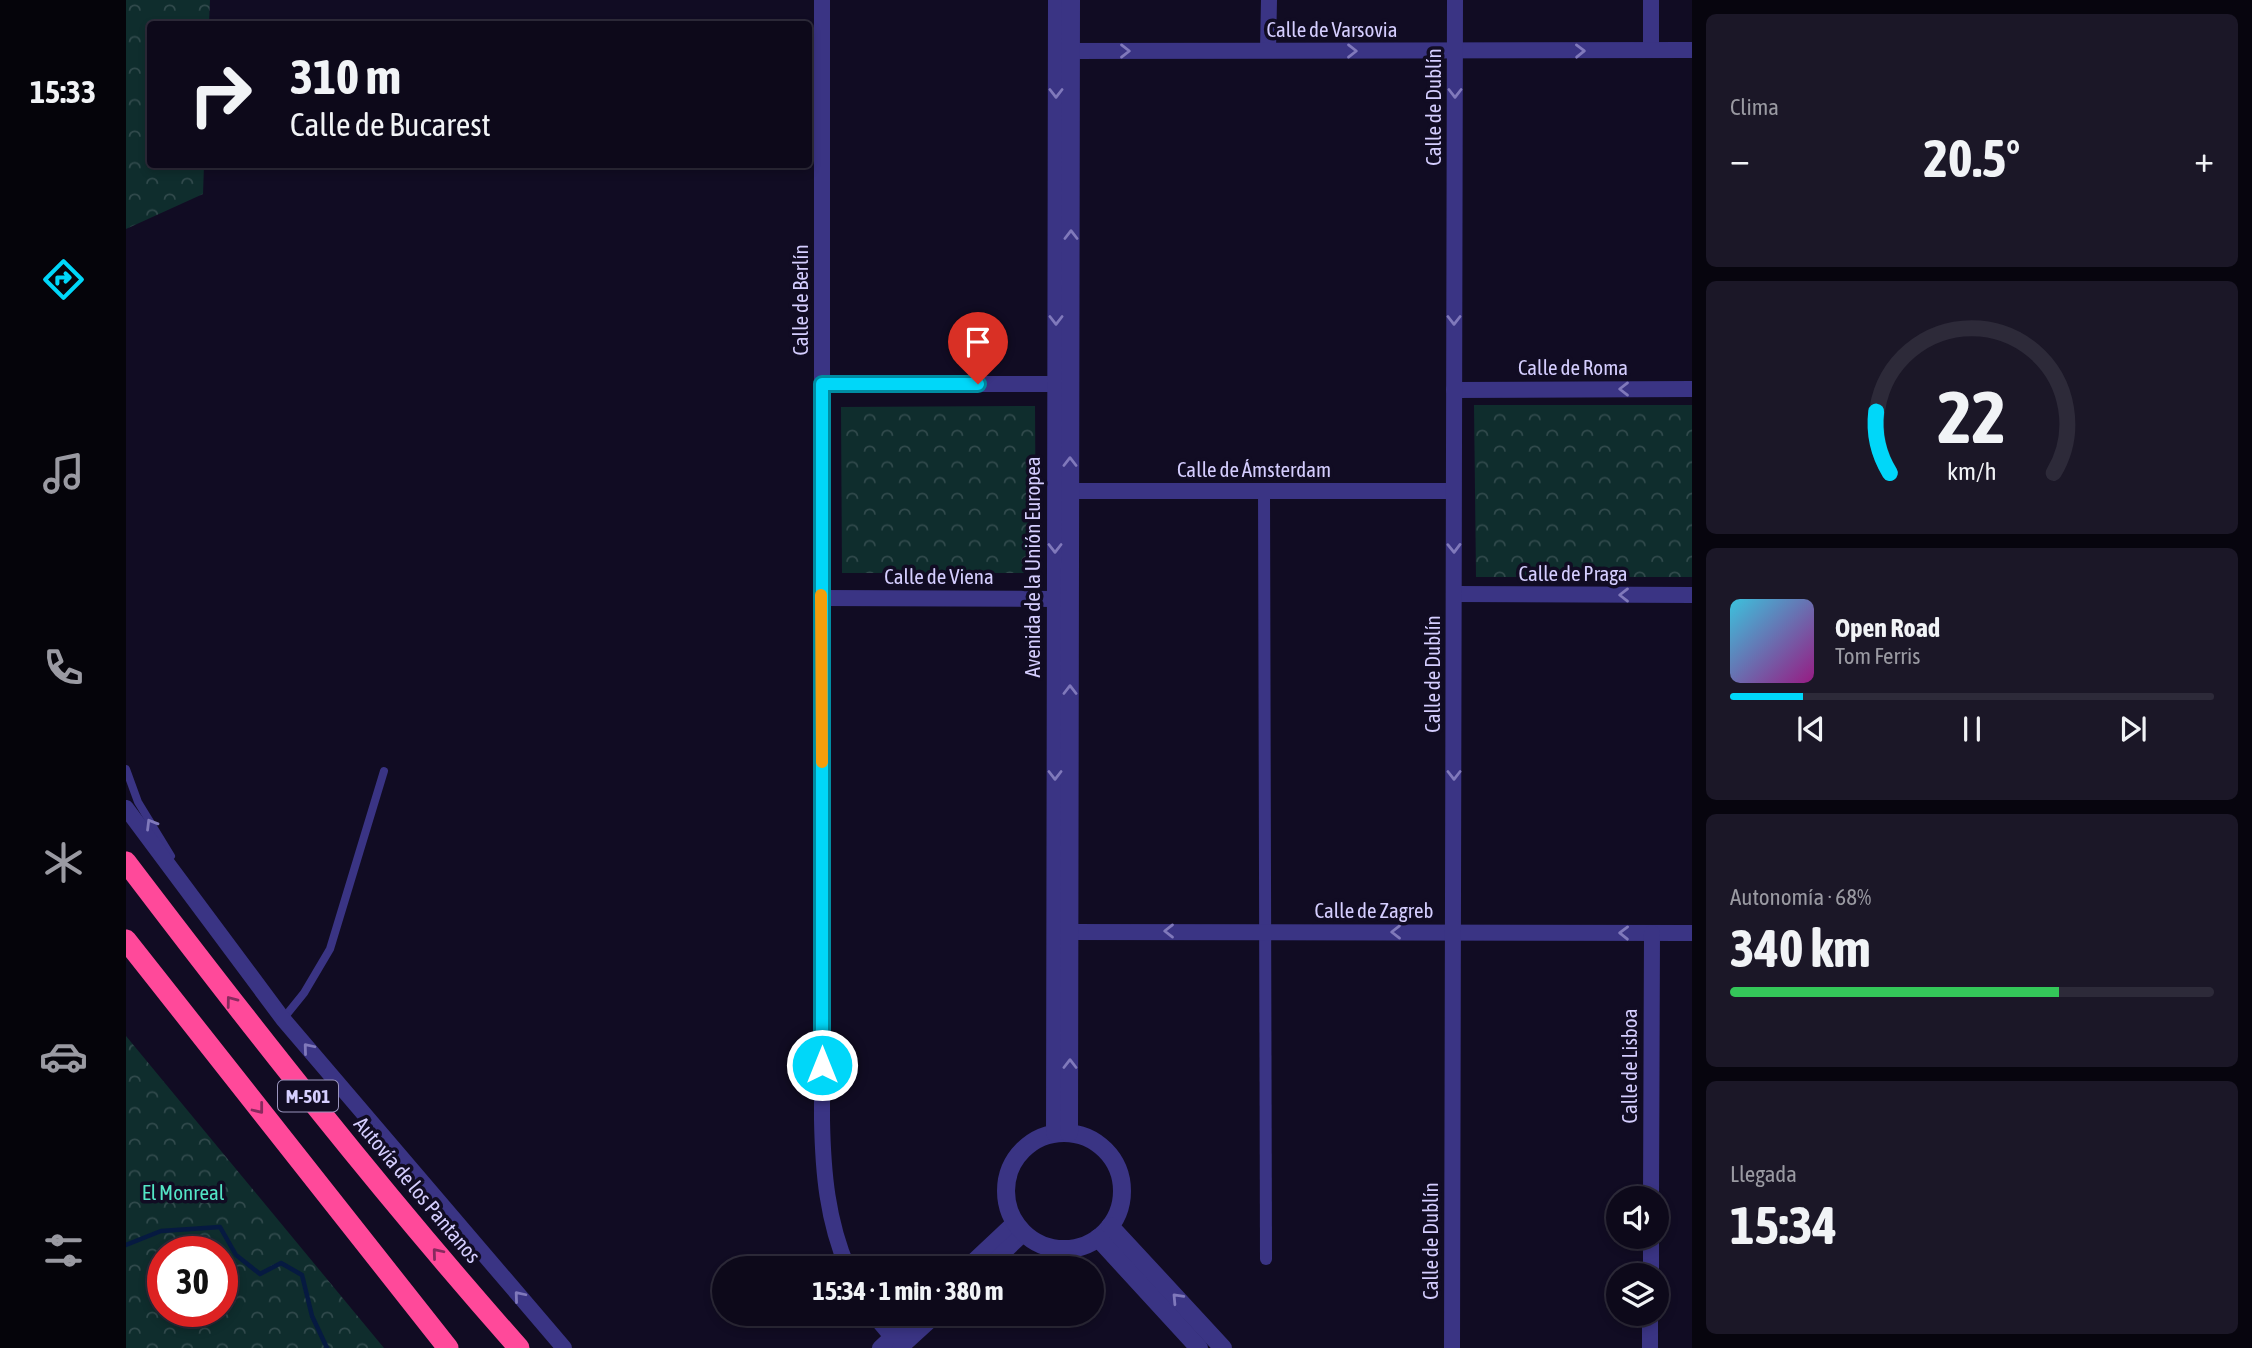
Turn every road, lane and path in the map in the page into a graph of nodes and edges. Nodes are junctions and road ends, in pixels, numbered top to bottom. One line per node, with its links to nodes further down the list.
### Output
1 (822, 0): 12 (street, Calle de Berlín)
2 (1057, 0): 10 (street, Avenida de la Unión Europea)
3 (1071, 0): 10 (street, Avenida de la Unión Europea)
4 (1269, 0): 7 (street)
5 (1455, 0): 11 (street, Calle de Dublín)
6 (1651, 0): 8 (street)
7 (1269, 50): 10 (street, Calle de Varsovia, one-way to 7); 11 (street, Calle de Varsovia, one-way to 11)
8 (1651, 50): 9 (street, Calle de Varsovia); 11 (street, Calle de Varsovia, one-way to 8)
9 (1692, 50)
10 (1064, 51): 13 (street, Avenida de la Unión Europea, one-way to 13); 16 (street, Avenida de la Unión Europea, one-way to 10)
11 (1455, 52): 15 (street, Calle de Dublín, one-way to 15)
12 (822, 384): 13 (street); 21 (street, Calle de Berlín)
13 (1056, 384): 16 (street, Avenida de la Unión Europea)
14 (1692, 389): 15 (street, Calle de Roma, one-way to 15)
15 (1454, 390): 18 (street, Calle de Dublín)
16 (1063, 491): 17 (street, Calle de Ámsterdam); 22 (street, Avenida de la Unión Europea, one-way to 22); 28 (street, Avenida de la Unión Europea, one-way to 16)
17 (1264, 491): 18 (street, Calle de Ámsterdam); 29 (street)
18 (1453, 491): 19 (street, Calle de Dublín, one-way to 19)
19 (1454, 594): 20 (street, Calle de Praga, one-way to 19); 30 (street, Calle de Dublín, one-way to 30)
20 (1692, 595)
21 (821, 598): 22 (street, Calle de Viena); 39 (street, Calle de Berlín)
22 (1055, 599): 28 (street, Avenida de la Unión Europea, one-way to 28)
23 (126, 769): 27 (lane, one-way to 23)
24 (384, 771): 34 (lane)
25 (126, 808): 27 (street)
26 (126, 862): 49 (highway, Autovía de los Pantanos / M-501, one-way to 26)
27 (212, 925): 34 (street)
28 (1063, 932): 29 (street, Calle de Zagreb, one-way to 28); 35 (street, Avenida de la Unión Europea)
29 (1265, 932): 30 (street, Calle de Zagreb, one-way to 29); 42 (street)
30 (1453, 932): 31 (street, Calle de Zagreb, one-way to 30); 53 (street, Calle de Dublín)
31 (1652, 933): 32 (street, Calle de Zagreb); 36 (street, Calle de Lisboa)
32 (1692, 933)
33 (126, 940): 48 (highway, M-501, one-way to 48)
34 (283, 1018): 50 (street, one-way to 34)
35 (1062, 1133): 37 (street); 38 (street)
36 (1651, 1186)
37 (1019, 1227): 38 (street); 40 (street); 41 (street)
38 (1104, 1232): 51 (street); 52 (street, one-way to 38)
39 (844, 1256)
40 (982, 1256)
41 (996, 1256)
42 (1266, 1259)
43 (881, 1326): 47 (street)
44 (908, 1326): 47 (street)
45 (921, 1326): 47 (street)
46 (1650, 1326): 54 (street)
47 (895, 1346)
48 (448, 1348)
49 (519, 1348)
50 (564, 1348)
51 (1199, 1348)
52 (1223, 1348)
53 (1452, 1348)
54 (1650, 1348)

